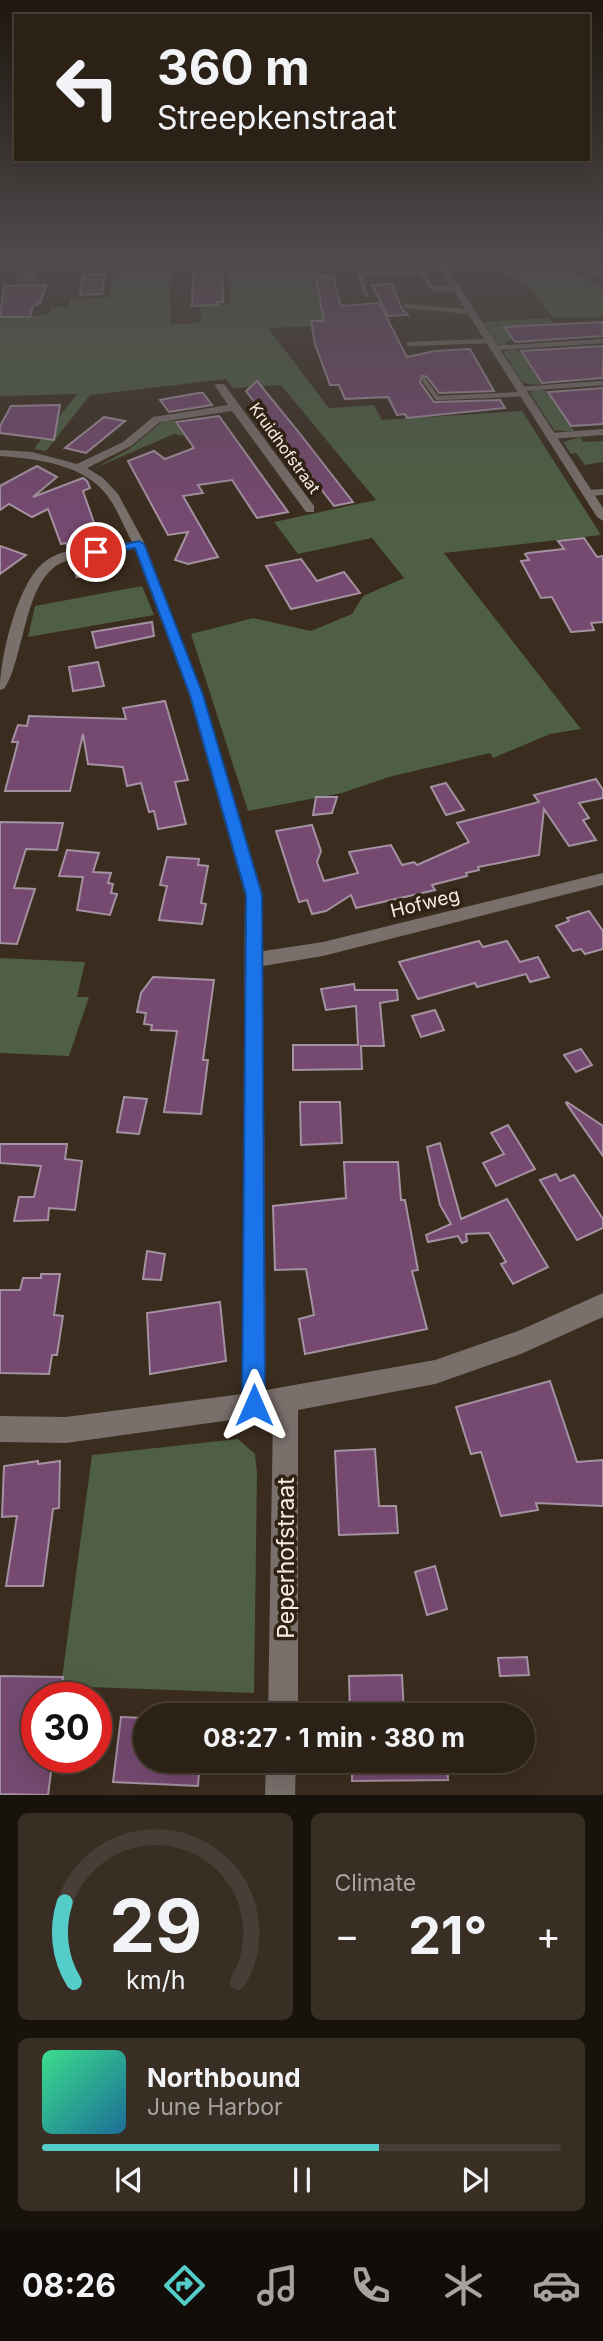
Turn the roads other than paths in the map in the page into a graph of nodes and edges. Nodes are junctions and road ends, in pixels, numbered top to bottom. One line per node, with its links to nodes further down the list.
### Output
1 (575, 342): 3 (lane)
2 (409, 344): 3 (lane)
3 (492, 344): 7 (street)
4 (424, 380): 7 (lane)
5 (603, 383): 7 (lane)
6 (220, 386): 8 (street, Kruidhofstraat)
7 (522, 391): 10 (street)
8 (235, 407): 12 (street, Kruidhofstraat); 15 (street, Kruidhofstraat)
9 (603, 432): 10 (lane)
10 (551, 436): 14 (street)
11 (0, 453): 12 (street)
12 (78, 468): 17 (street)
13 (603, 492): 14 (lane)
14 (587, 493): 16 (street)
15 (310, 509)
16 (603, 517)
17 (139, 544): 18 (street); 20 (street)
18 (0, 685)
19 (603, 879): 20 (street, Hofweg)
20 (255, 960): 23 (street)
21 (603, 1305): 22 (street)
22 (286, 1400): 23 (street); 25 (street, Peperhofstraat)
23 (254, 1405): 24 (street)
24 (0, 1429)
25 (283, 1703)
26 (281, 1773): 27 (street)
27 (280, 1795)

